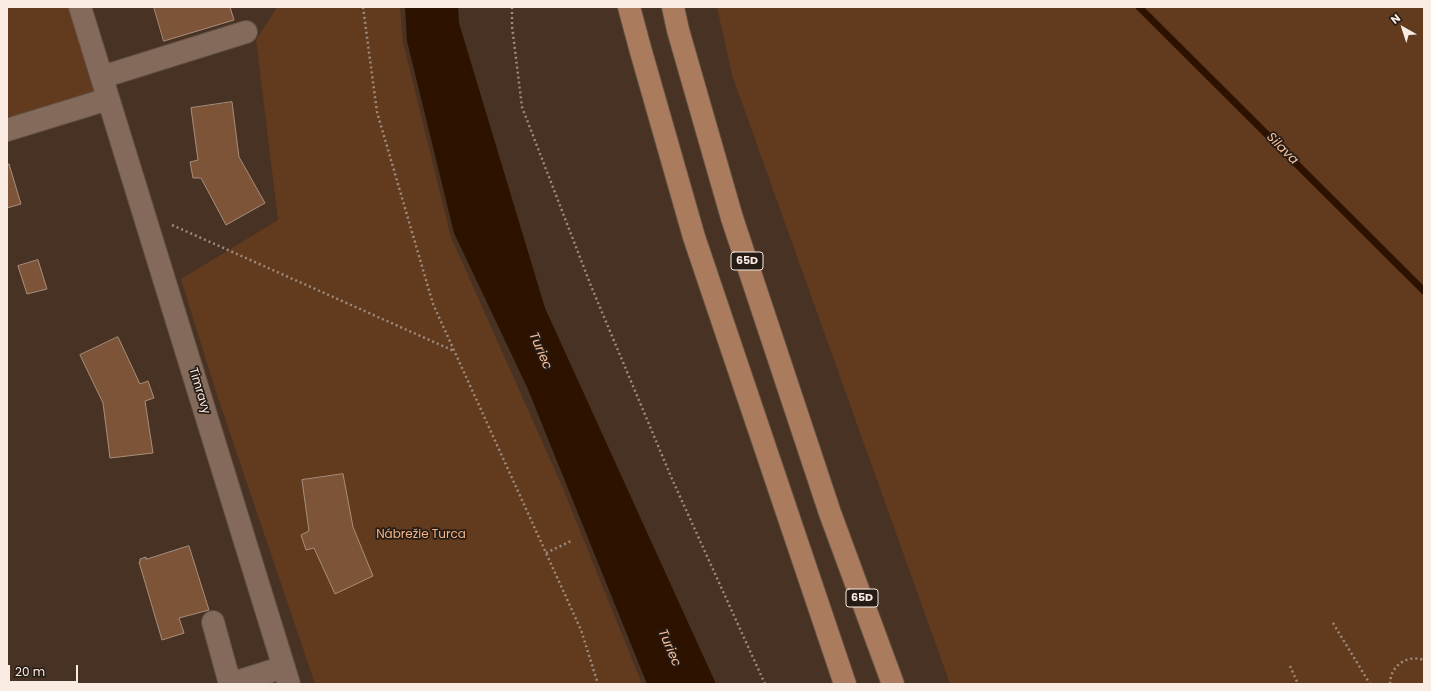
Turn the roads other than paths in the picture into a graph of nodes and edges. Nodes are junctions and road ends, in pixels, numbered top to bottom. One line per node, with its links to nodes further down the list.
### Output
1 (80, 7): 5 (street, Timravy)
2 (629, 7): 10 (main road)
3 (673, 7): 11 (main road, 65D)
4 (246, 32): 5 (street)
5 (102, 77): 6 (street, Timravy)
6 (108, 99): 7 (street); 9 (street, Timravy)
7 (7, 130)
8 (213, 622): 9 (street)
9 (287, 675)
10 (844, 684)
11 (893, 684)

